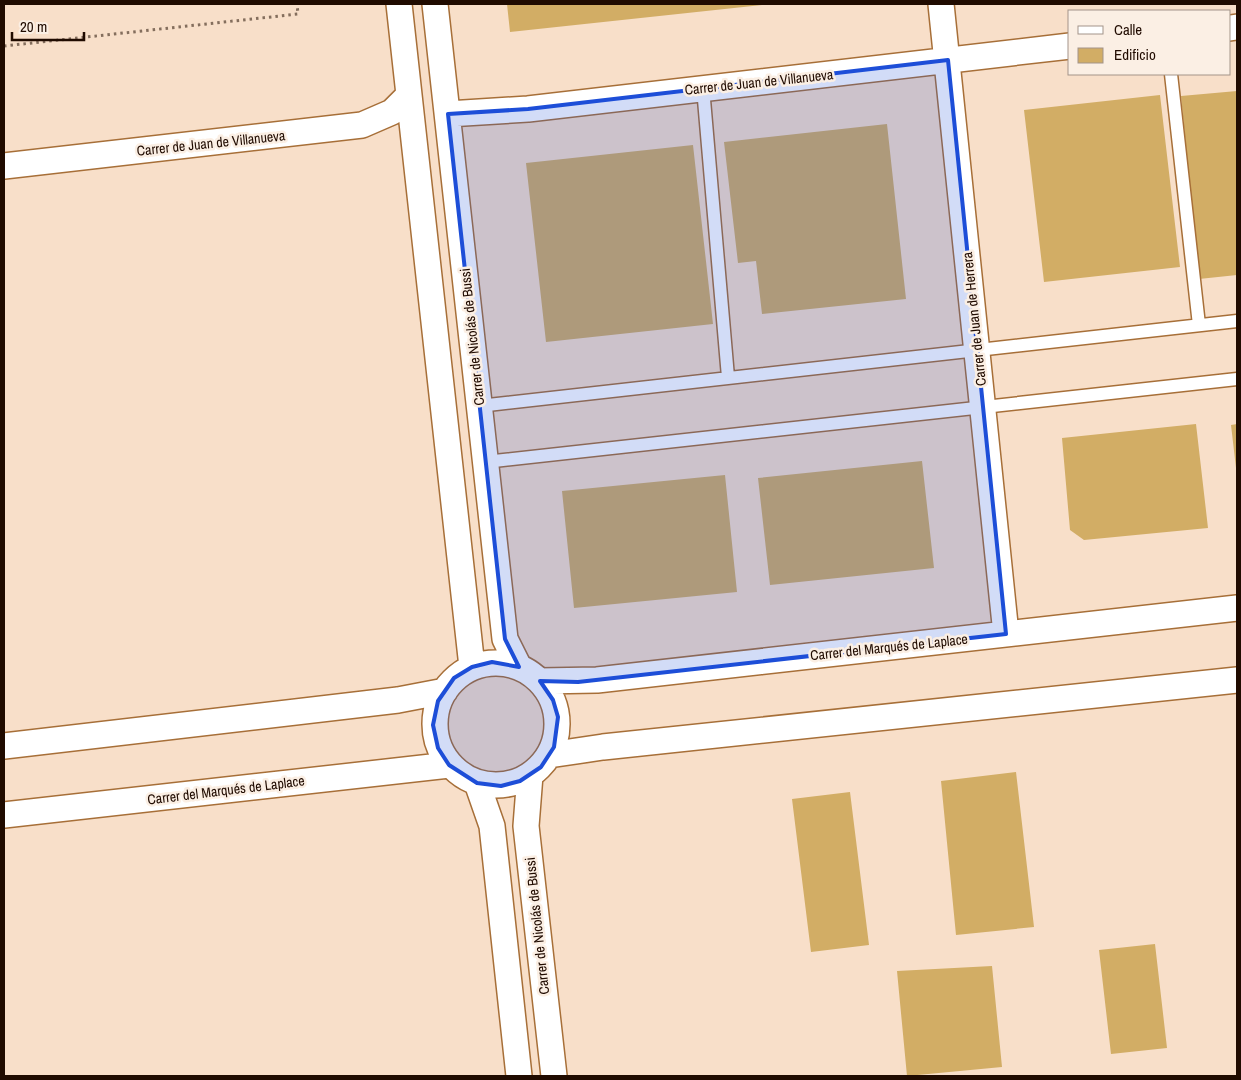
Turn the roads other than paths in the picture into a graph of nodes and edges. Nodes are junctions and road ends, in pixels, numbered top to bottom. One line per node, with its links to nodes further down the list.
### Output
1 (399, 4): 8 (street)
2 (435, 4): 9 (street, Carrer de Nicolás de Bussi)
3 (941, 4): 5 (street, Carrer de Juan de Herrera)
4 (1068, 46): 5 (street, Carrer de Juan de Villanueva)
5 (948, 60): 7 (street, Carrer de Juan de Villanueva); 13 (street, Carrer de Juan de Herrera)
6 (1170, 75): 12 (lane)
7 (703, 88): 9 (street, Carrer de Juan de Villanueva); 14 (lane)
8 (410, 95): 10 (street, Carrer de Juan de Villanueva); 22 (street)
9 (448, 114): 16 (street, Carrer de Nicolás de Bussi)
10 (4, 166)
11 (1237, 321): 12 (lane)
12 (1199, 325): 13 (lane)
13 (977, 349): 14 (lane); 17 (street, Carrer de Juan de Herrera)
14 (728, 377): 16 (lane)
15 (1237, 379): 17 (lane)
16 (479, 406): 18 (street, Carrer de Nicolás de Bussi)
17 (983, 408): 18 (lane); 20 (street, Carrer de Juan de Herrera)
18 (486, 462): 21 (street, Carrer de Nicolás de Bussi)
19 (1237, 608): 20 (street, Carrer del Marqués de Laplace)
20 (1006, 634): 24 (street, Carrer del Marqués de Laplace)
21 (519, 666): 22 (street); 24 (street)
22 (472, 667): 25 (street)
23 (1237, 680): 27 (street)
24 (540, 681): 27 (street)
25 (445, 691): 26 (street); 28 (street)
26 (4, 746)
27 (549, 755): 29 (street)
28 (449, 765): 30 (street); 31 (street, Carrer del Marqués de Laplace)
29 (530, 775): 30 (street); 33 (street, Carrer de Nicolás de Bussi)
30 (477, 784): 32 (street)
31 (4, 815)
32 (518, 1076)
33 (554, 1076)

